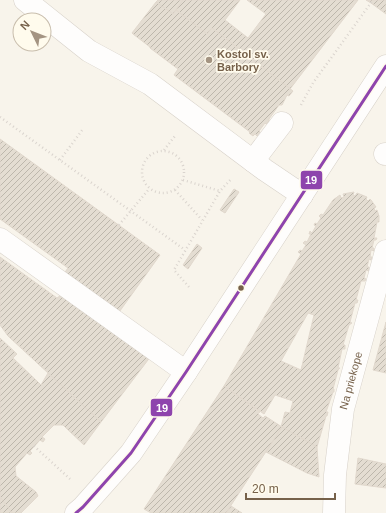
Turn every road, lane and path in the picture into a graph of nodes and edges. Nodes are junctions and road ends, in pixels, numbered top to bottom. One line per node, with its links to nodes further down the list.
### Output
1 (25, 0): 8 (street)
2 (373, 0): 5 (path)
3 (386, 66): 13 (street)
4 (0, 117): 7 (path)
5 (290, 117): 8 (street)
6 (83, 129): 7 (path)
7 (60, 160): 14 (path)
8 (259, 166): 12 (path); 13 (street)
9 (184, 180): 10 (path); 11 (path); 12 (path)
10 (149, 189): 11 (path); 14 (path)
11 (175, 190): 15 (path)
12 (220, 191): 15 (path)
13 (302, 195): 21 (street)
14 (131, 211): 16 (path); 18 (path)
15 (202, 220): 18 (path)
16 (119, 225)
17 (0, 239): 21 (street)
18 (185, 250): 20 (path)
19 (386, 251): 25 (street, Na priekope)
20 (189, 287)
21 (186, 372): 24 (street)
22 (34, 446): 23 (path)
23 (70, 479)
24 (83, 511)
25 (334, 513)

